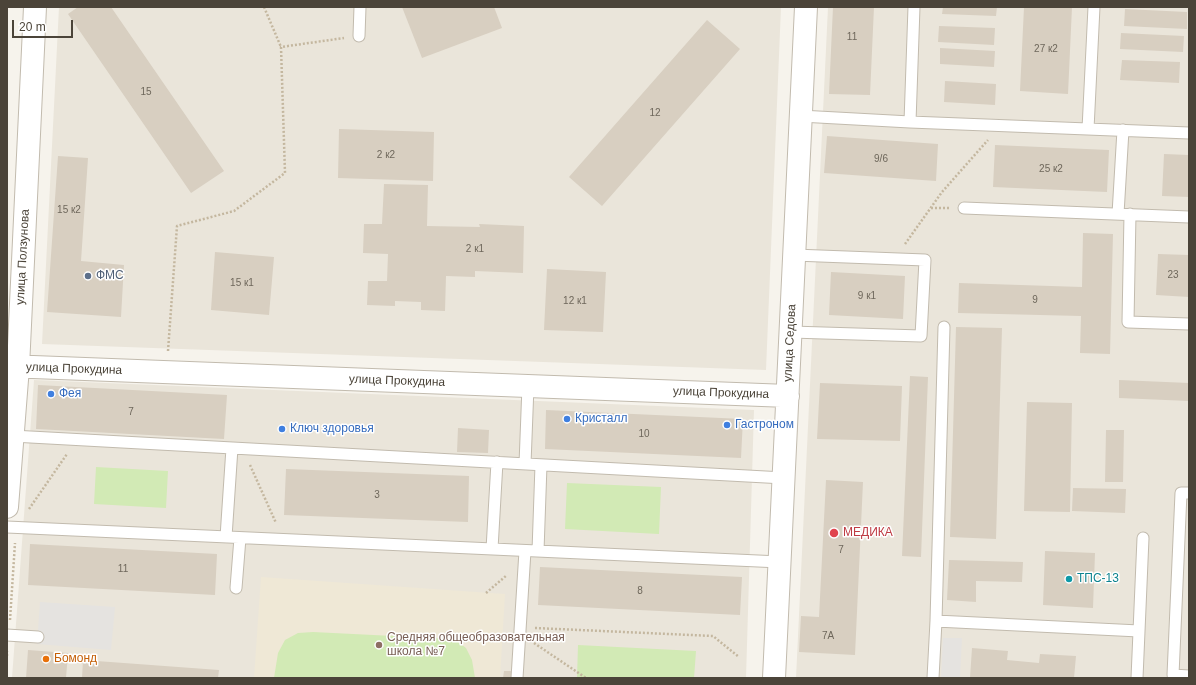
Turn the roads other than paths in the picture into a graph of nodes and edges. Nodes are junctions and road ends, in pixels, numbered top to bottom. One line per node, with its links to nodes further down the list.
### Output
1 (35, 7): 20 (street, улица Ползунова)
2 (360, 7): 6 (lane)
3 (806, 7): 7 (street, улица Седова)
4 (914, 7): 8 (lane)
5 (1094, 7): 9 (lane)
6 (359, 36)
7 (800, 116): 8 (lane); 16 (street, улица Седова)
8 (910, 122): 9 (lane)
9 (1088, 129): 10 (lane)
10 (1123, 130): 11 (lane); 13 (lane)
11 (1189, 133)
12 (964, 208): 13 (lane)
13 (1118, 214): 14 (lane)
14 (1130, 214): 15 (lane); 17 (lane)
15 (1189, 217)
16 (794, 255): 19 (street, улица Седова); 19 (lane)
17 (1189, 324)
18 (944, 327): 40 (lane)
19 (791, 332): 22 (street, улица Седова)
20 (12, 366): 21 (street, улица Прокудина); 23 (street, улица Ползунова)
21 (528, 386): 22 (street, улица Прокудина); 26 (lane)
22 (788, 396): 28 (street, улица Седова)
23 (12, 436): 24 (lane); 30 (street, улица Ползунова)
24 (238, 448): 25 (lane); 32 (lane)
25 (497, 462): 26 (lane); 35 (lane)
26 (525, 464): 27 (lane)
27 (541, 465): 28 (lane); 36 (lane)
28 (784, 478): 38 (street, улица Седова)
29 (1189, 493): 44 (lane)
30 (7, 507)
31 (12, 527): 32 (lane)
32 (226, 537): 33 (lane)
33 (240, 538): 35 (lane); 39 (lane)
34 (1143, 538): 41 (lane)
35 (492, 549): 37 (lane)
36 (538, 551): 37 (lane); 38 (lane)
37 (525, 555): 45 (lane)
38 (780, 562): 46 (street, улица Седова)
39 (236, 588)
40 (936, 621): 41 (lane); 48 (lane)
41 (1139, 631): 49 (lane)
42 (7, 635): 43 (lane)
43 (38, 637)
44 (1189, 676)
45 (517, 678)
46 (774, 678): 47 (lane)
47 (777, 678)
48 (933, 678)
49 (1137, 678)

